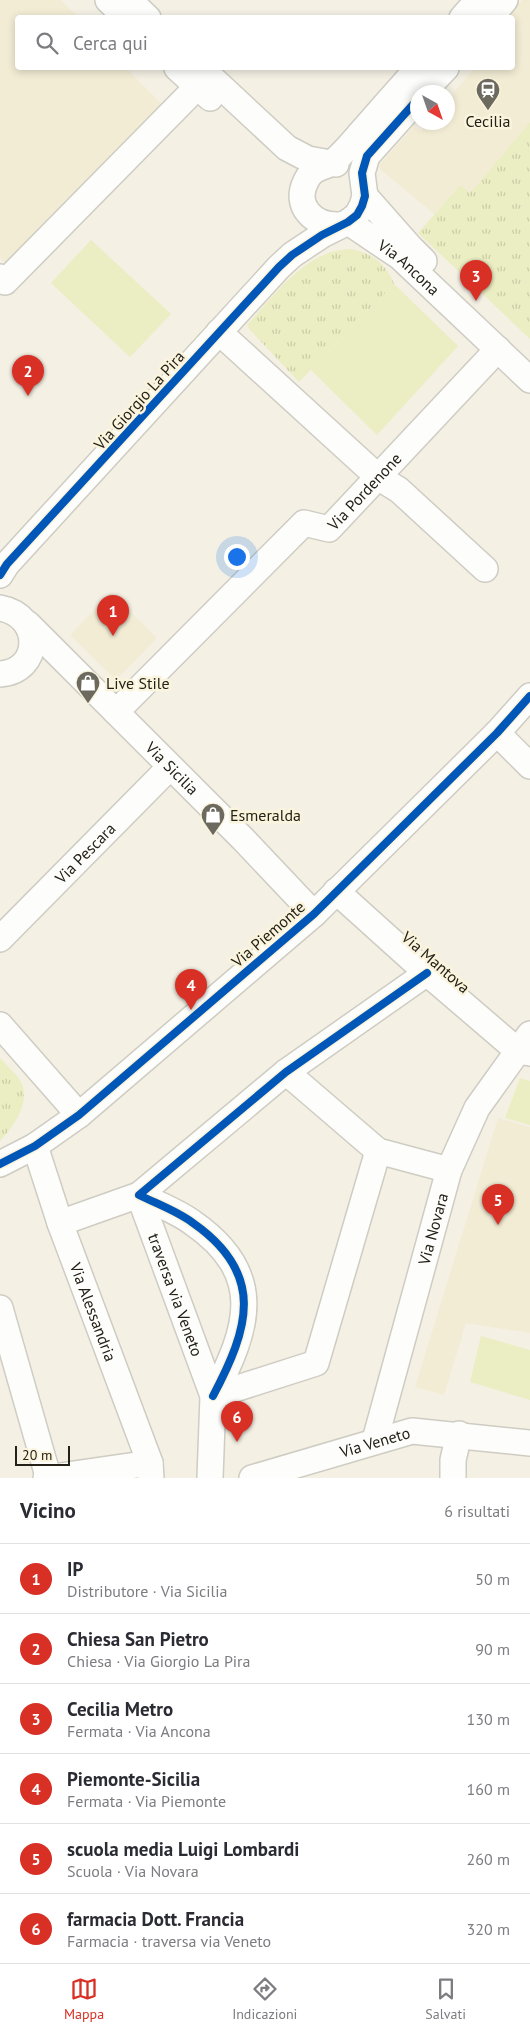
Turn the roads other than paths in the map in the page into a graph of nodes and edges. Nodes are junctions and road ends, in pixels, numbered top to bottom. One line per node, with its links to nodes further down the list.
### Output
1 (108, 0): 5 (street)
2 (129, 0): 6 (street)
3 (478, 0): 7 (street)
4 (505, 0): 8 (street)
5 (123, 15)
6 (145, 15)
7 (465, 15)
8 (492, 15)
9 (182, 70): 12 (street)
10 (416, 70): 15 (street)
11 (444, 70): 13 (street)
12 (199, 77): 15 (street); 17 (street); 20 (street)
13 (430, 85)
14 (410, 108): 16 (street)
15 (331, 163): 16 (street); 17 (street)
16 (364, 190): 18 (street); 23 (street, Via Ancona)
17 (303, 203): 18 (street); 19 (street)
18 (343, 224): 19 (street); 22 (street, Via Ancona)
19 (292, 254): 21 (street, Via Giorgio La Pira)
20 (0, 277)
21 (220, 332): 25 (street); 27 (street, Via Giorgio La Pira)
22 (498, 349): 24 (street, Via Ancona); 25 (street, Via Pordenone)
23 (530, 360)
24 (530, 380)
25 (378, 477): 26 (street); 32 (street, Via Pordenone)
26 (485, 569)
27 (4, 570): 28 (street)
28 (13, 614): 29 (street, Via Sicilia); 30 (street)
29 (64, 659): 30 (street); 32 (street, Via Sicilia)
30 (9, 675)
31 (530, 696): 33 (street, Via Piemonte)
32 (116, 712): 35 (street, Via Sicilia)
33 (497, 733): 34 (street); 36 (street, Via Piemonte)
34 (530, 766)
35 (170, 767): 37 (street, Via Sicilia); 38 (street, Via Pescara)
36 (336, 891): 37 (street, Via Piemonte); 39 (street, Via Mantova)
37 (314, 914): 43 (street, Via Piemonte)
38 (0, 940)
39 (427, 973): 41 (street, Via Mantova); 42 (street)
40 (0, 1025): 43 (street)
41 (526, 1046): 47 (street, Via Novara)
42 (286, 1072): 45 (street); 48 (street)
43 (79, 1116): 44 (street, Via Piemonte)
44 (35, 1146): 46 (street, Via Piemonte); 49 (street, Via Alessandria)
45 (378, 1151): 47 (street); 51 (street)
46 (0, 1164)
47 (449, 1170): 53 (street, Via Novara)
48 (139, 1195): 49 (street); 51 (street, traversa via Veneto); 51 (street)
49 (60, 1223): 55 (street, Via Alessandria)
50 (0, 1308): 56 (street)
51 (213, 1396): 57 (street, traversa via Veneto)
52 (459, 1434): 53 (street, Via Veneto); 54 (street, Via Veneto); 59 (street)
53 (374, 1440): 58 (street, Via Veneto)
54 (530, 1442)
55 (151, 1470): 56 (street)
56 (47, 1477)
57 (210, 1478)
58 (252, 1478)
59 (453, 1478)

